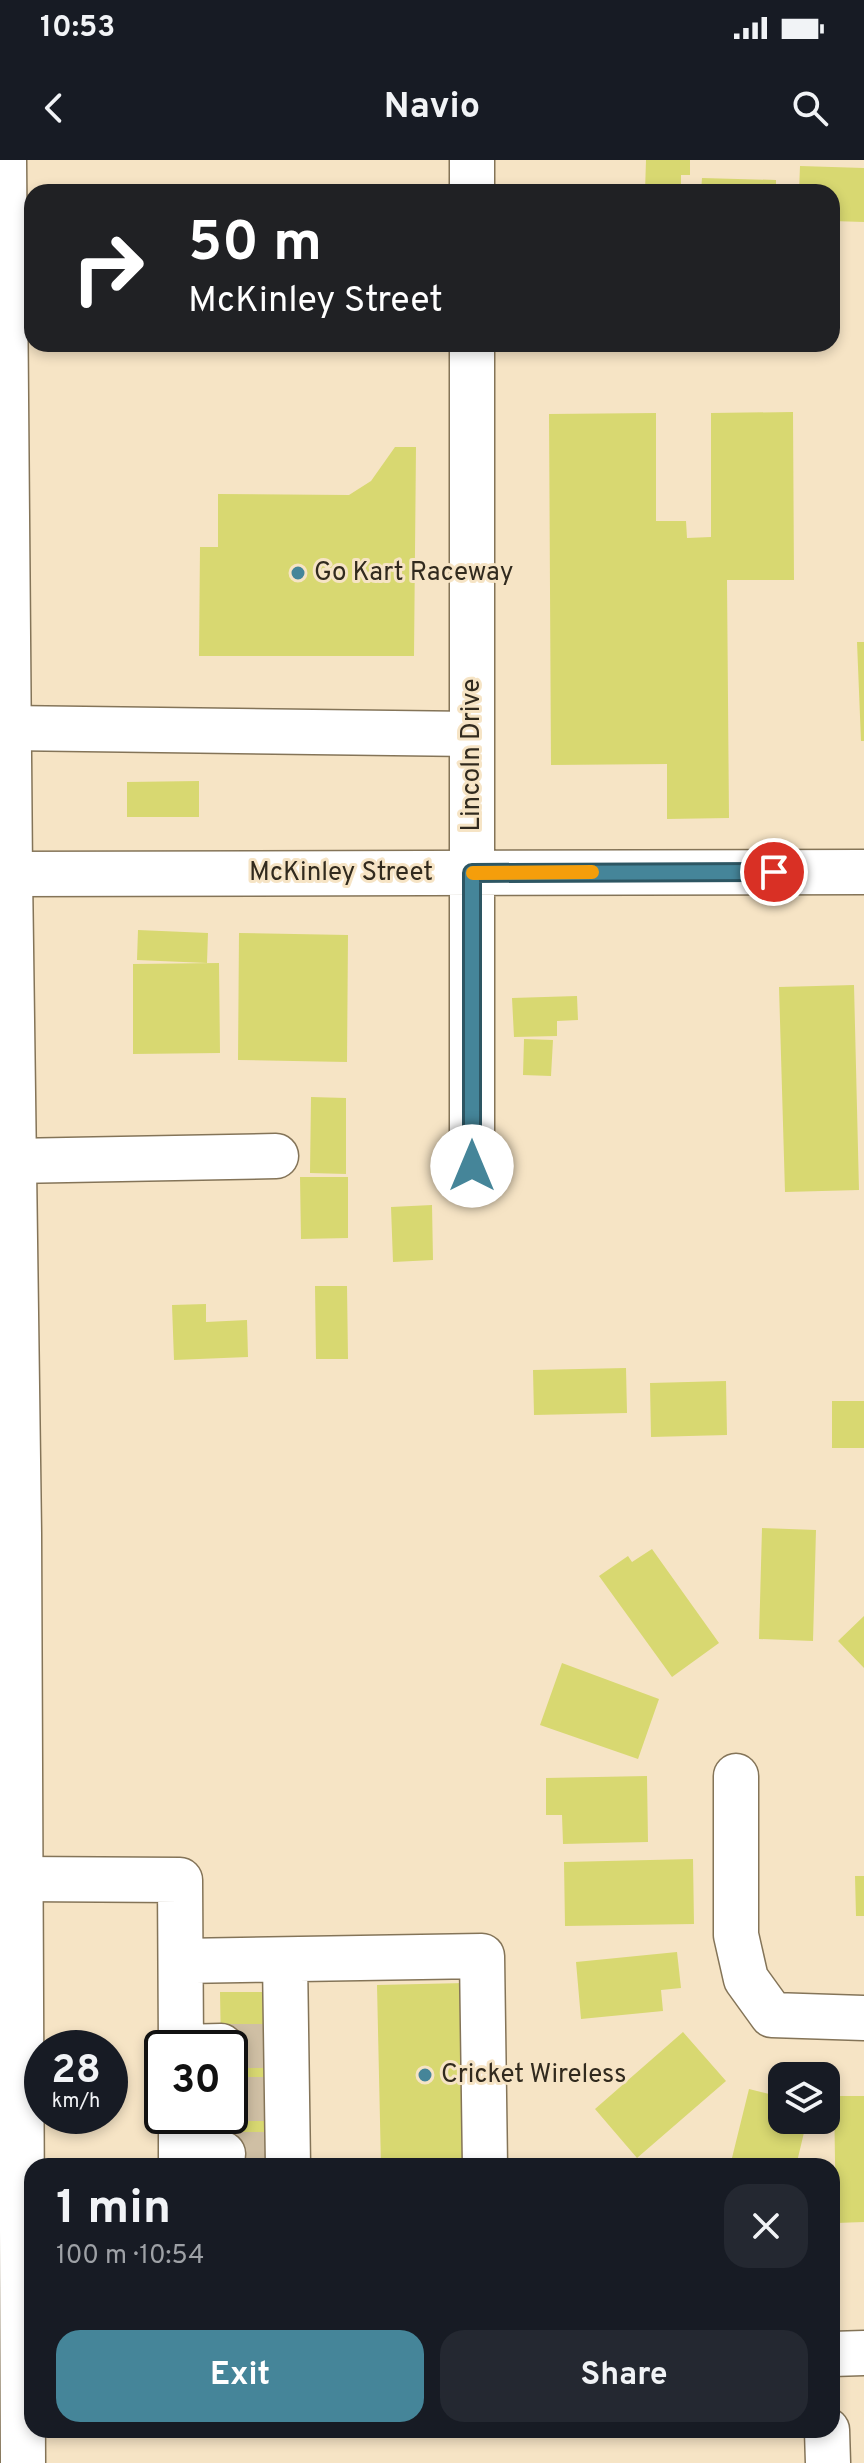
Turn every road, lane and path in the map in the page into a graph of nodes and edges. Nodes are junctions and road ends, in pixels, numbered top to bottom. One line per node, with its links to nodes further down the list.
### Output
1 (4, 160): 5 (main road)
2 (472, 160): 3 (main road)
3 (472, 184)
4 (472, 352): 6 (main road, Lincoln Drive)
5 (8, 728): 6 (main road); 9 (main road)
6 (472, 734): 8 (main road, Lincoln Drive)
7 (864, 872): 8 (main road, McKinley Street)
8 (472, 873): 9 (main road, McKinley Street); 12 (main road, Lincoln Drive)
9 (10, 874): 11 (main road)
10 (276, 1156): 11 (main road)
11 (13, 1161): 14 (main road)
12 (472, 1166)
13 (736, 1776): 17 (main road)
14 (20, 1879): 16 (main road); 19 (main road)
15 (285, 1960): 16 (main road); 20 (main road); 21 (main road)
16 (181, 1961): 18 (main road)
17 (864, 2018)
18 (191, 2030)
19 (10, 2076): 22 (main road)
20 (283, 2158)
21 (485, 2158)
22 (24, 2328)
23 (864, 2353): 24 (main road)
24 (840, 2354)
25 (24, 2430): 27 (main road)
26 (827, 2438): 28 (main road)
27 (23, 2463)
28 (828, 2463)

